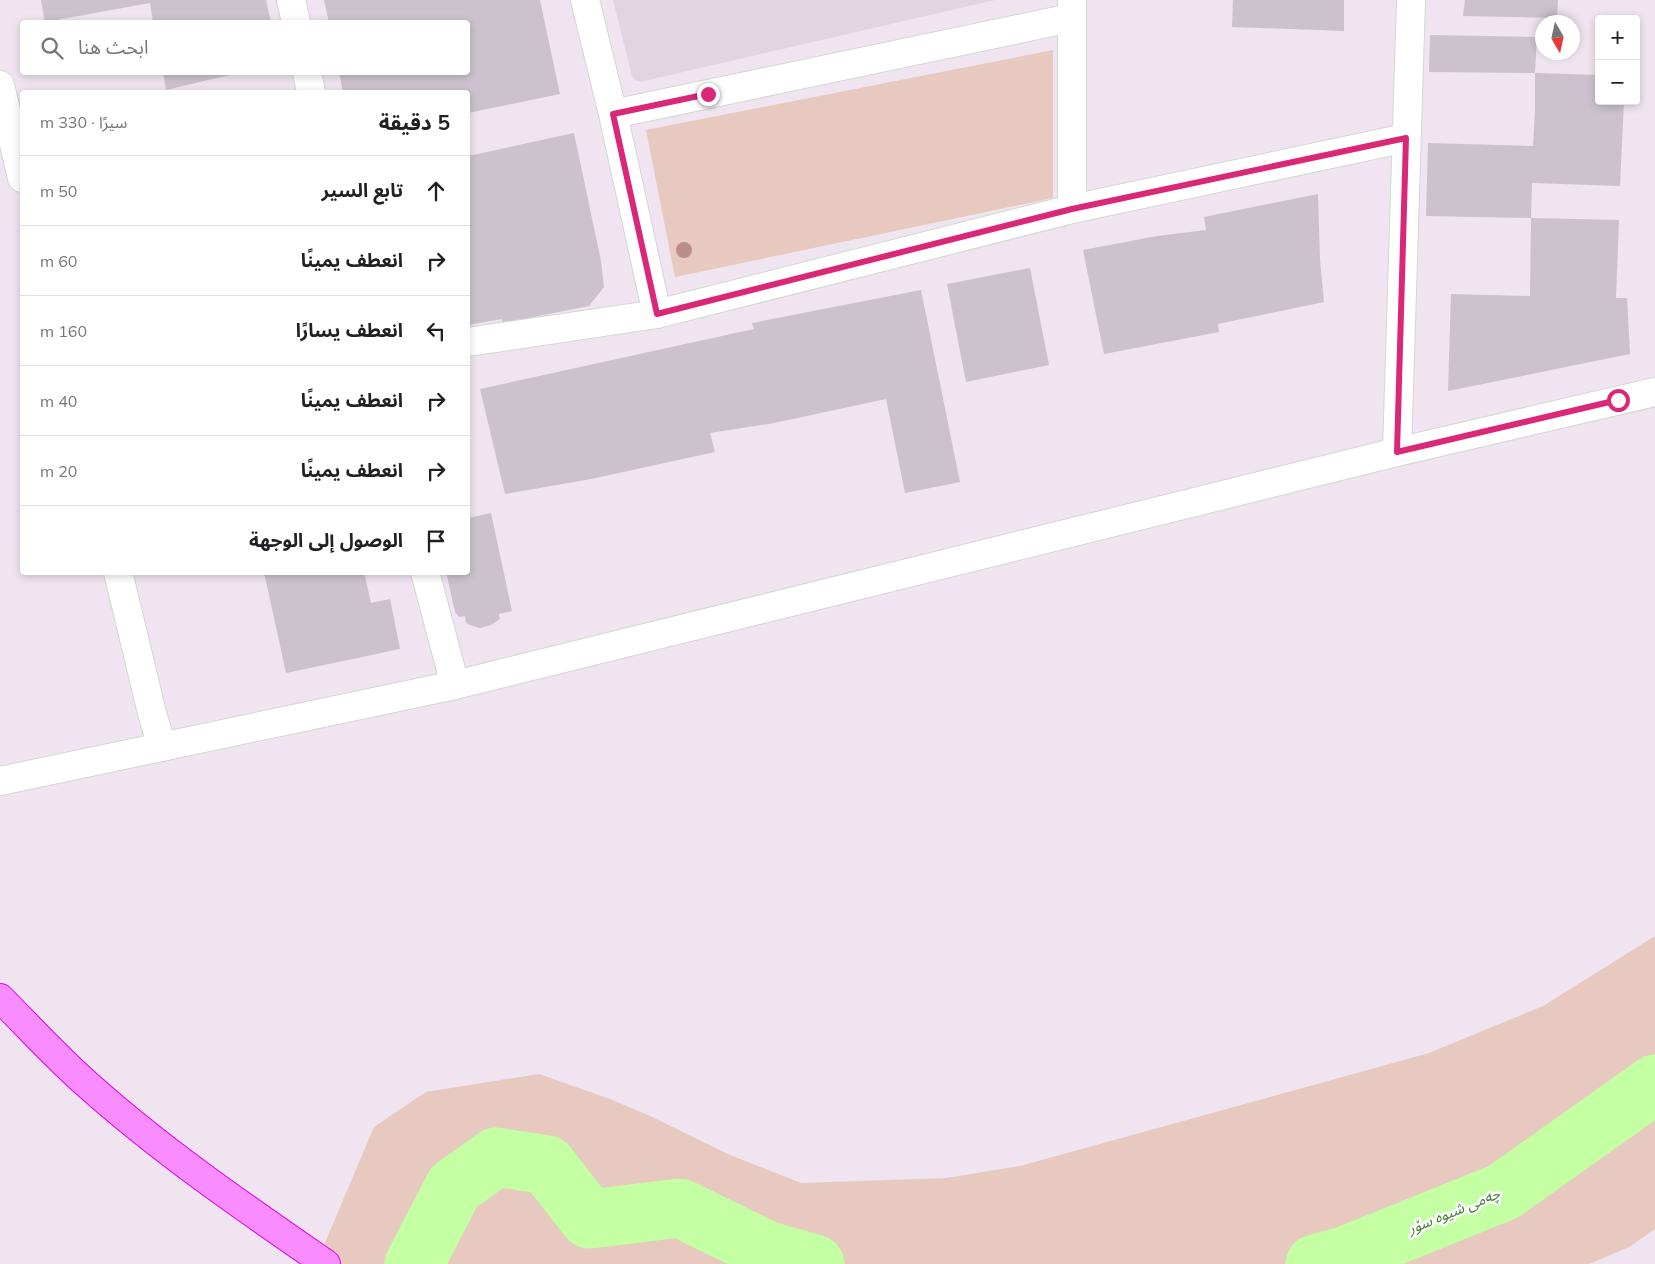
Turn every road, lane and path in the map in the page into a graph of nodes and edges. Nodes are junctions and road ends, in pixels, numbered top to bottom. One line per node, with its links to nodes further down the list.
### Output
1 (291, 0): 5 (street)
2 (584, 0): 9 (street)
3 (1410, 0): 10 (street)
4 (1071, 9): 9 (street); 12 (street)
5 (296, 20)
6 (308, 75): 8 (street)
7 (0, 85): 11 (street)
8 (311, 90)
9 (613, 114): 13 (street)
10 (1406, 138): 12 (street); 16 (street)
11 (20, 170)
12 (1072, 209): 13 (street)
13 (657, 314): 14 (street)
14 (470, 342)
15 (1655, 392): 16 (street)
16 (1397, 452): 19 (street)
17 (119, 575): 20 (street)
18 (426, 575): 19 (street)
19 (455, 685): 20 (street)
20 (162, 747): 21 (street)
21 (0, 782)
22 (0, 998): 23 (highway)
23 (326, 1264)

